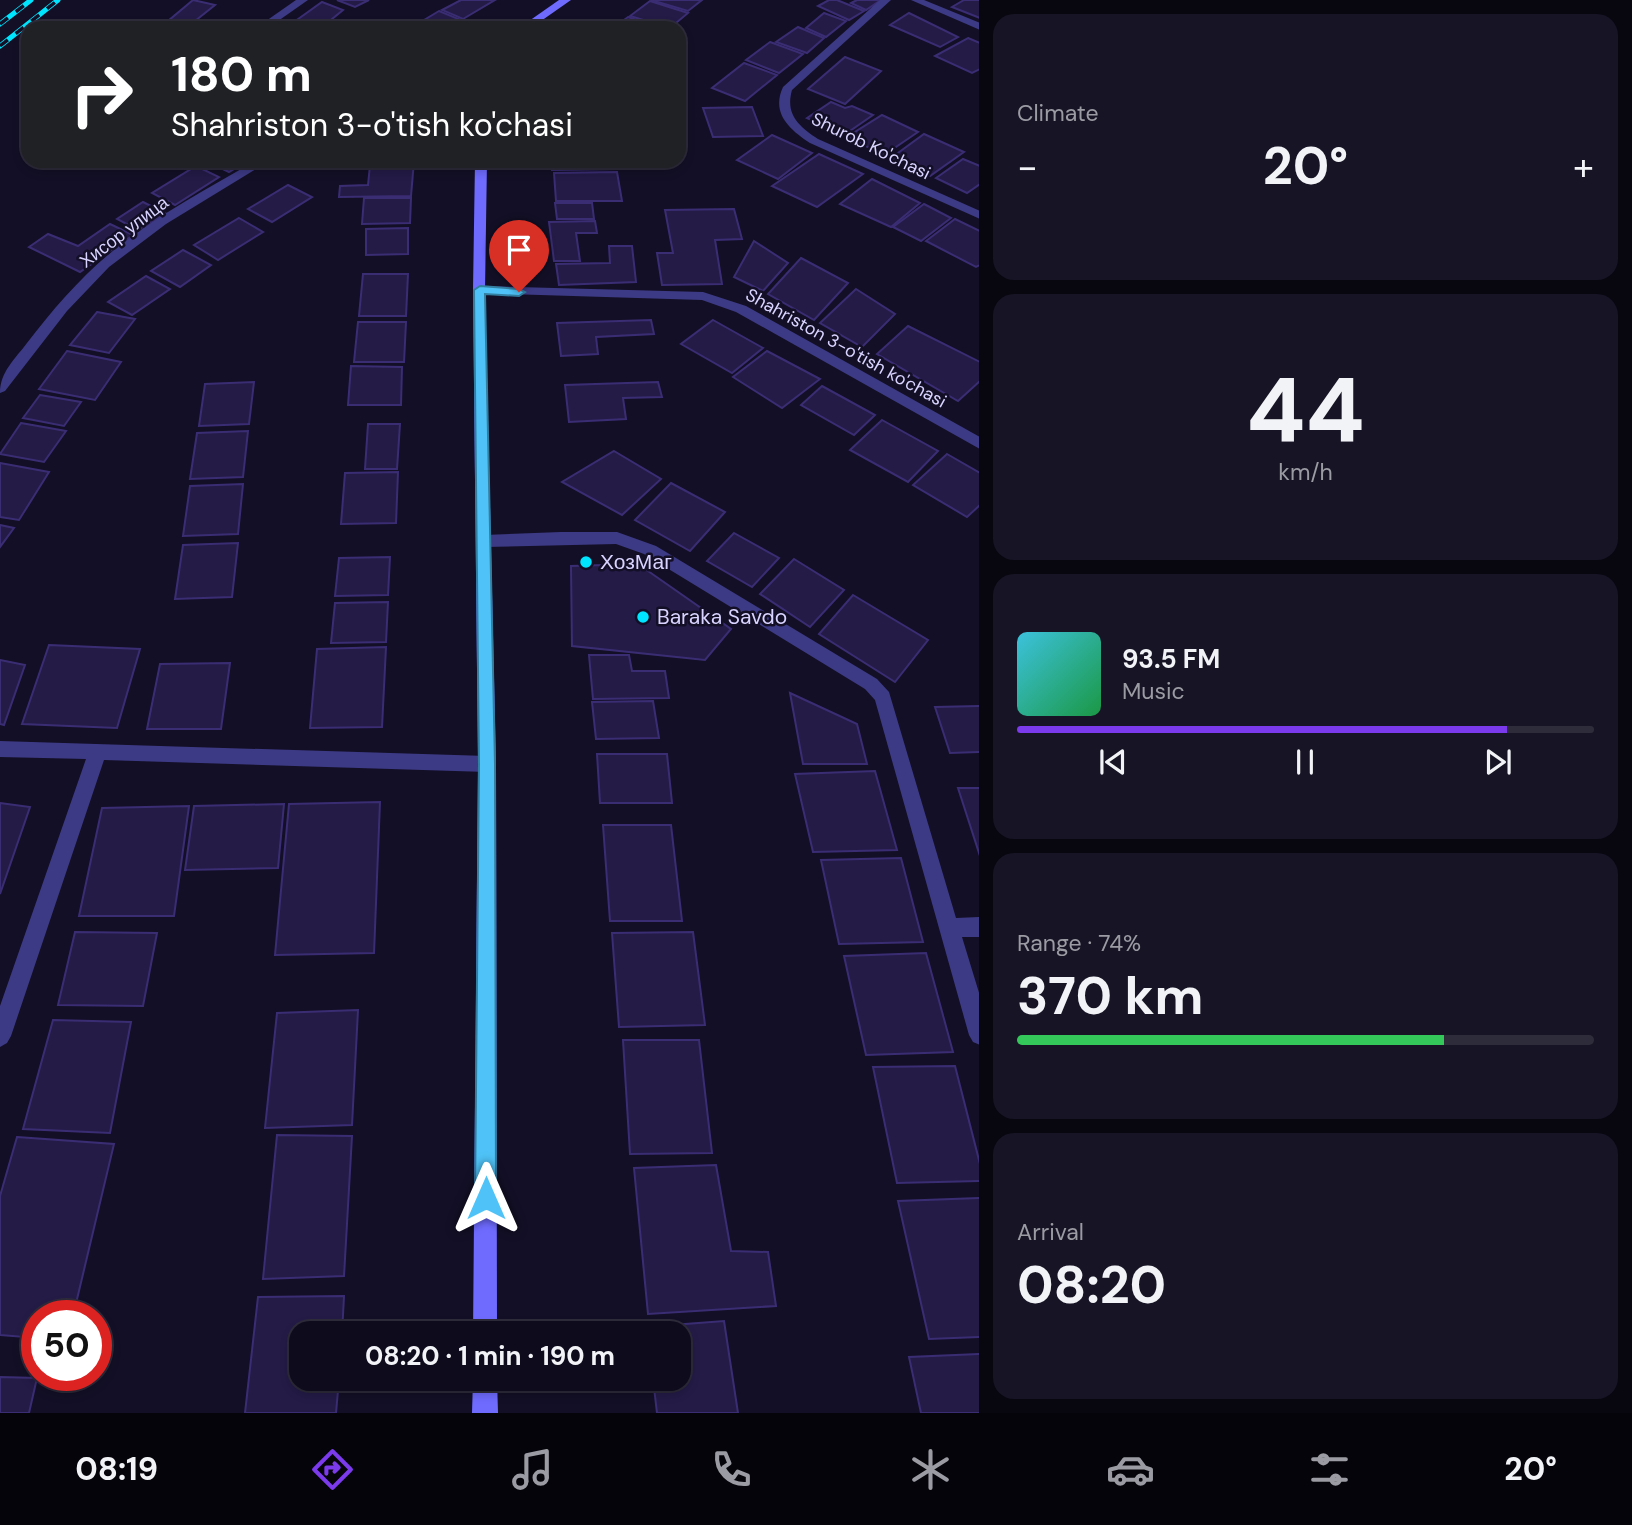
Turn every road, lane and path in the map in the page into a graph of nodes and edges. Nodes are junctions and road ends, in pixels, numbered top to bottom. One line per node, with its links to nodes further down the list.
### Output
1 (303, 0): 5 (street)
2 (566, 0): 6 (main road)
3 (886, 0): 10 (street, Shurob Ko'chasi)
4 (916, 0): 7 (street)
5 (272, 21)
6 (534, 21)
7 (979, 27)
8 (252, 168): 12 (street, Хисор улица)
9 (481, 168): 11 (main road)
10 (979, 216)
11 (480, 290): 13 (street, Shahriston 3-o'tish ko'chasi); 14 (main road)
12 (0, 388)
13 (979, 444)
14 (484, 541): 17 (main road); 19 (street)
15 (0, 749): 16 (street)
16 (97, 754): 17 (street); 20 (street)
17 (487, 764): 22 (main road)
18 (979, 927): 19 (street)
19 (949, 928): 21 (street)
20 (0, 1035)
21 (979, 1035)
22 (485, 1321)
23 (485, 1391): 24 (main road)
24 (485, 1413)

